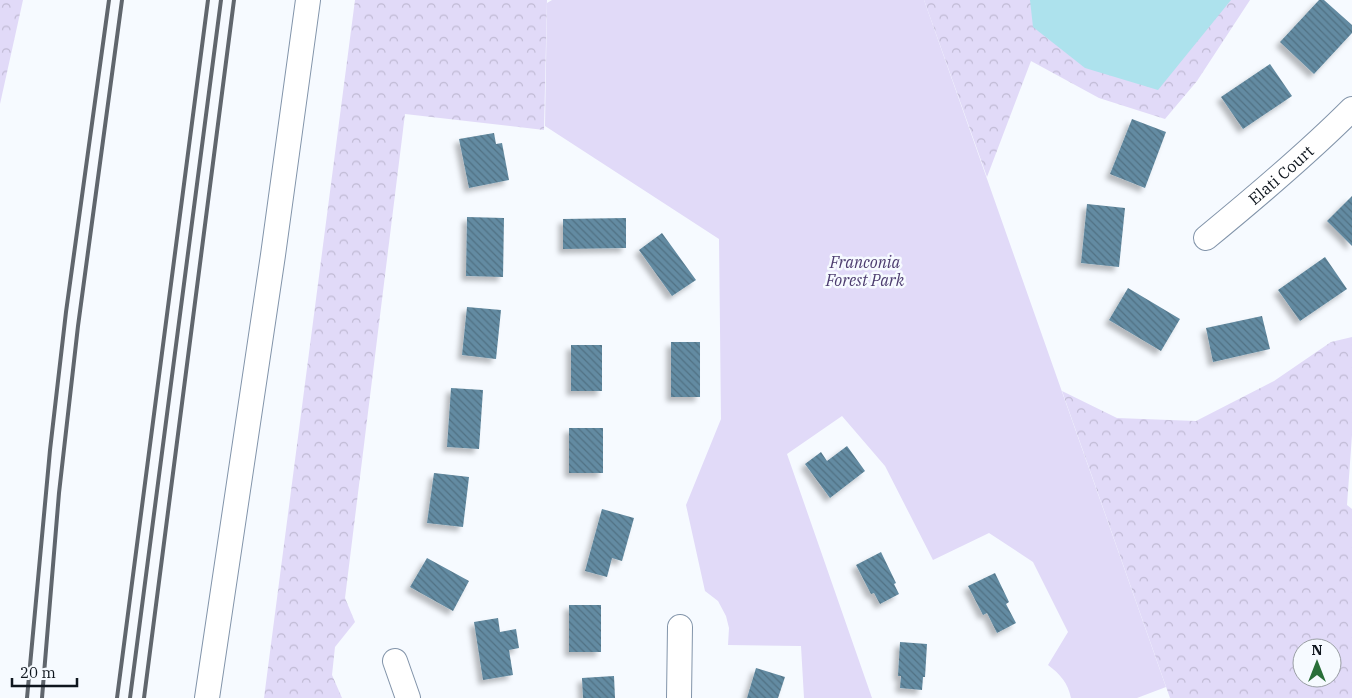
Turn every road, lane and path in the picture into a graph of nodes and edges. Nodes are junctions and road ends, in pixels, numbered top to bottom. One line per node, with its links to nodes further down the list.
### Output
1 (308, 0): 6 (street)
2 (1352, 108): 3 (street, Elati Court)
3 (1206, 238)
4 (680, 627): 8 (street)
5 (395, 661): 7 (street)
6 (207, 698)
7 (408, 698)
8 (679, 698)

